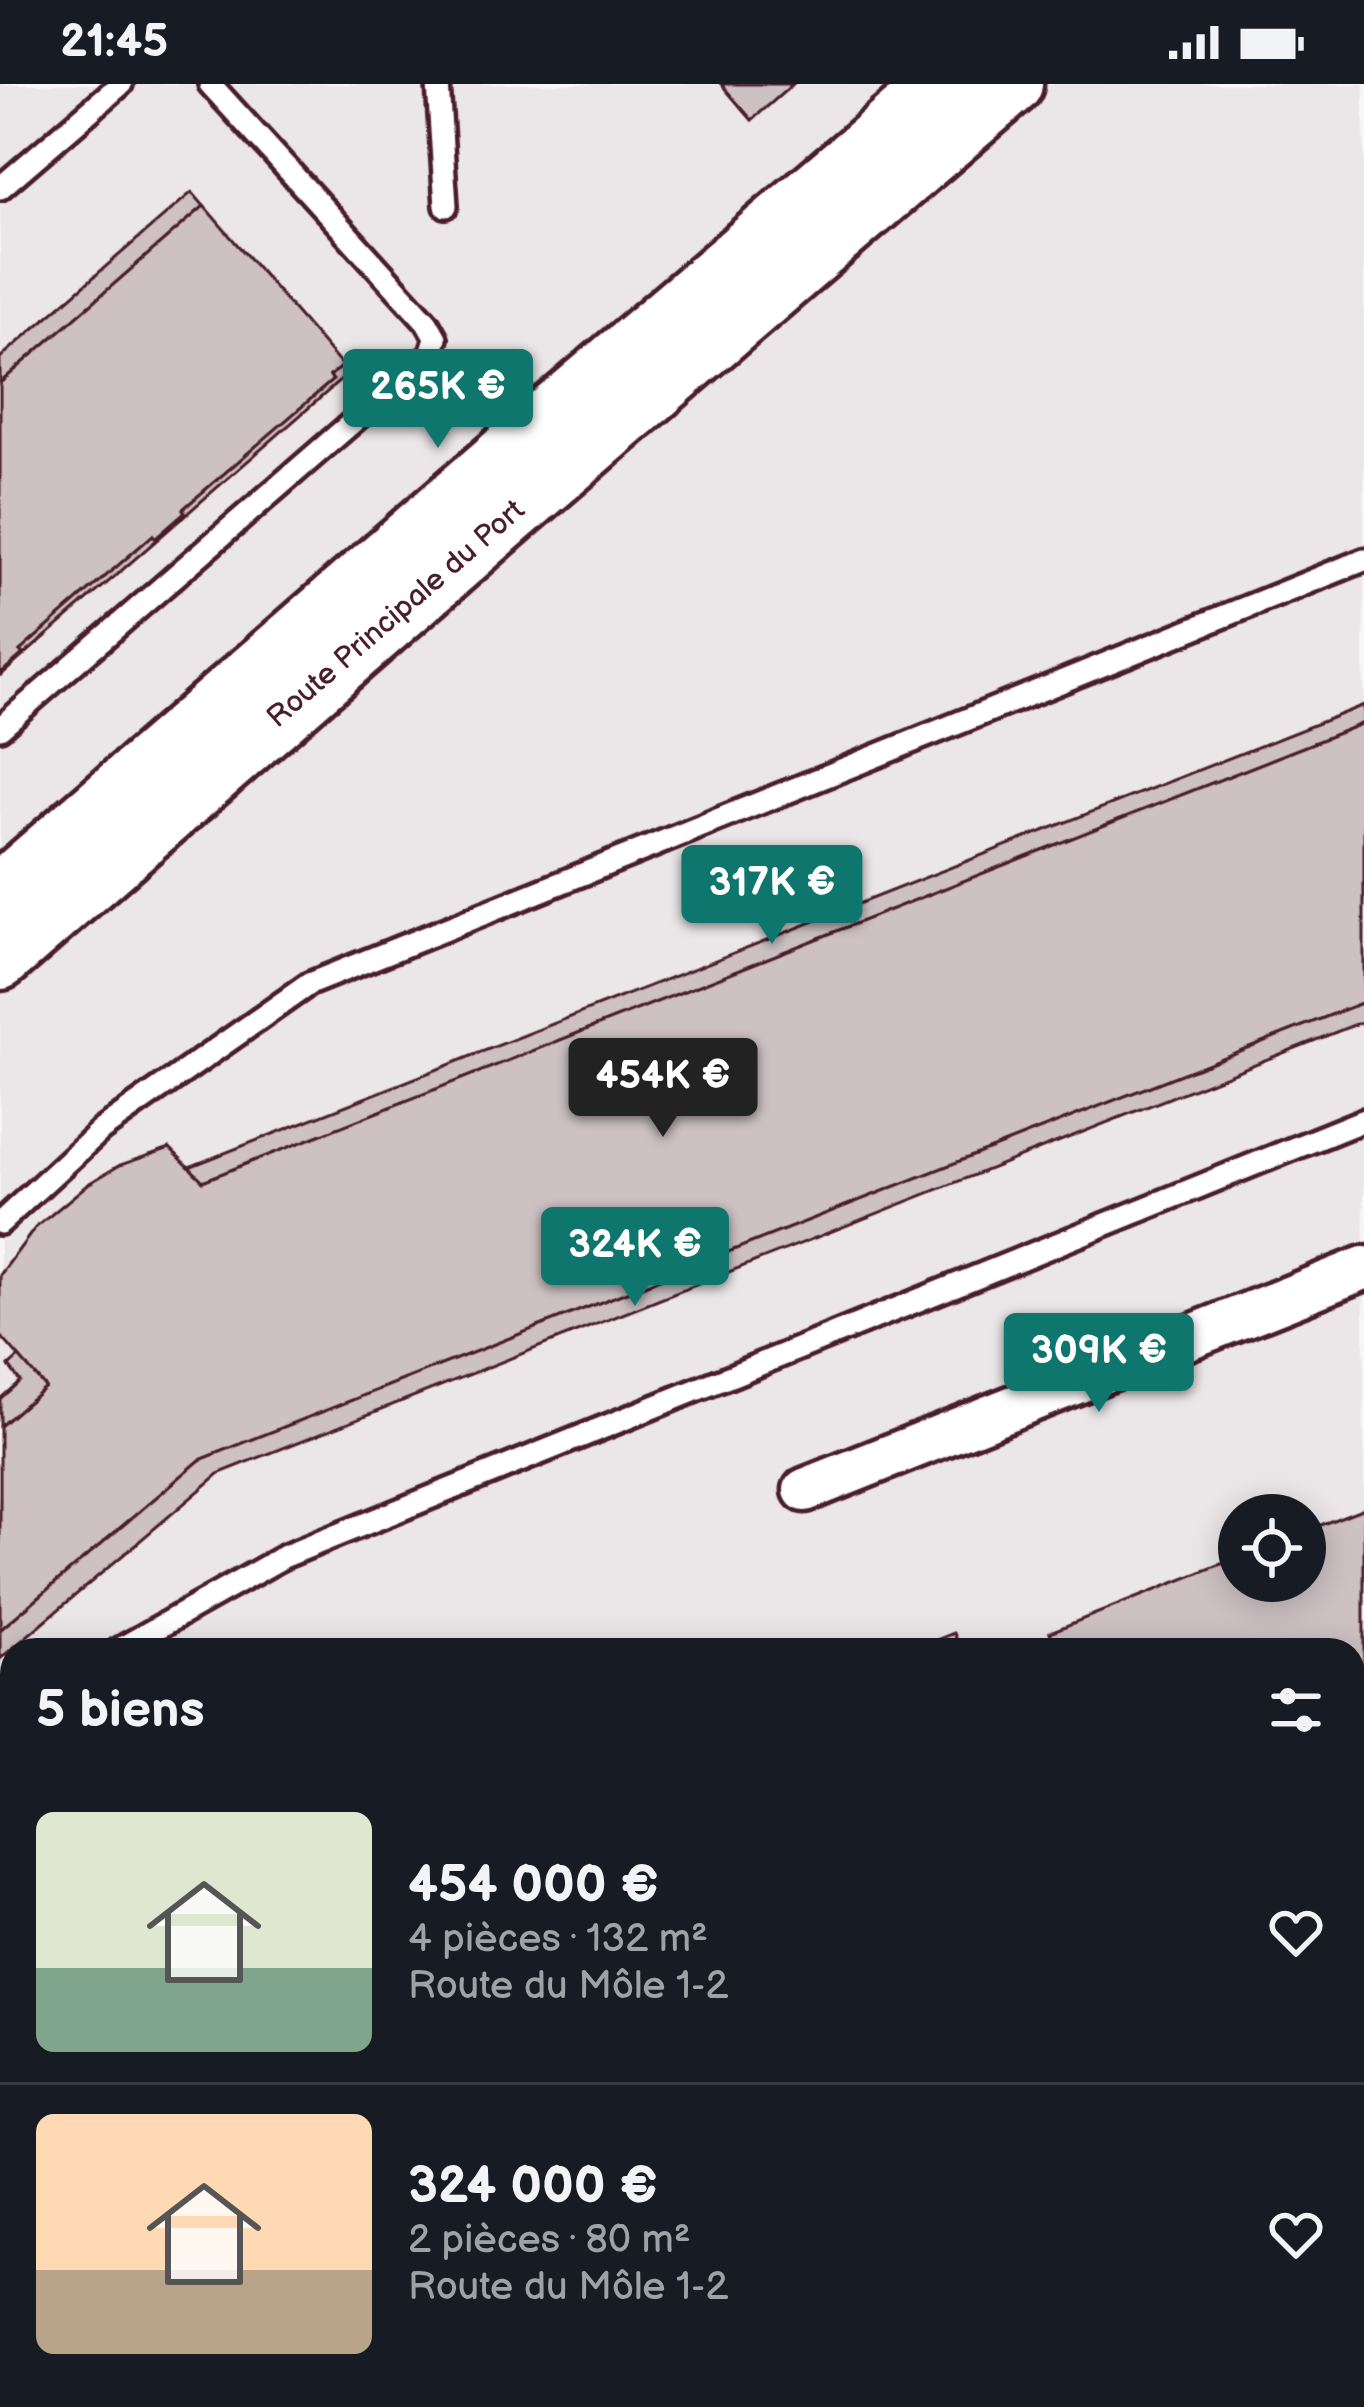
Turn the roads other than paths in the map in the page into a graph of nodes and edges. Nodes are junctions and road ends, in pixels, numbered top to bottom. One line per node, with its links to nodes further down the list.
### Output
1 (121, 84): 6 (lane)
2 (210, 84): 9 (lane)
3 (439, 84): 7 (lane)
4 (942, 84): 10 (main road, Route Principale du Port)
5 (1012, 84): 11 (main road, Route Principale du Port)
6 (0, 188)
7 (446, 206)
8 (1364, 560): 13 (lane)
9 (0, 728)
10 (0, 894)
11 (0, 959)
12 (1364, 1120): 16 (lane)
13 (0, 1223)
14 (1364, 1268): 15 (street)
15 (805, 1490)
16 (139, 1638)

